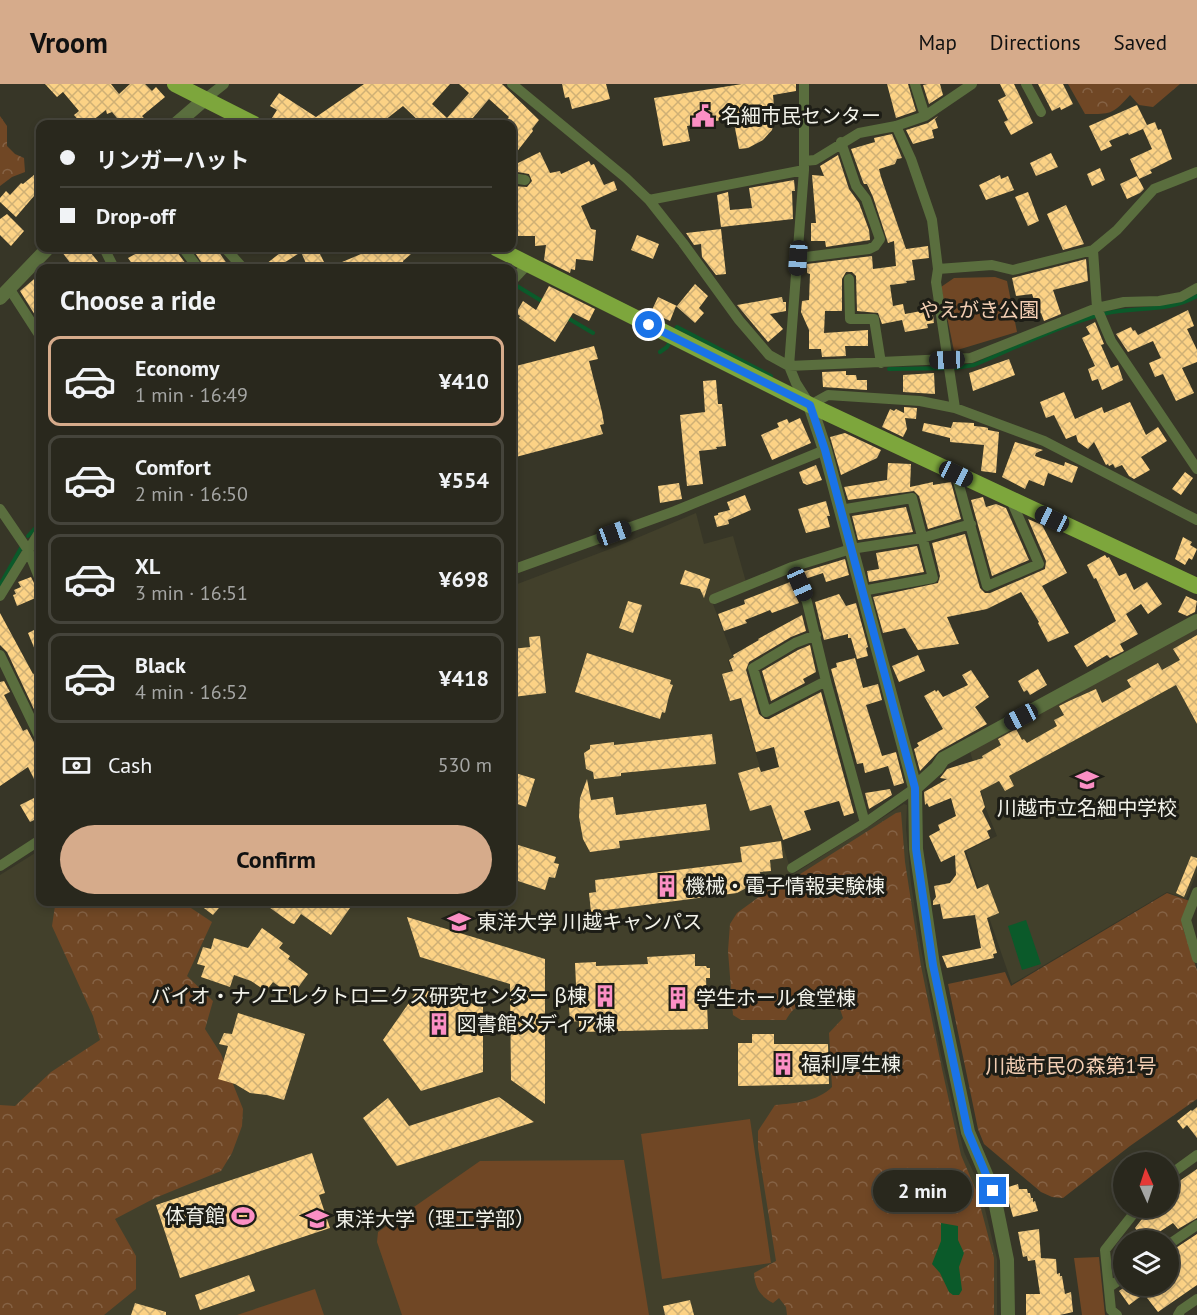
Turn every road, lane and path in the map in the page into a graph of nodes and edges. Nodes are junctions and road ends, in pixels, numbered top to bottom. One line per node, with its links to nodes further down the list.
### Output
1 (175, 84): 8 (main road)
2 (224, 84): 8 (street)
3 (512, 84): 19 (street)
4 (804, 84): 15 (street)
5 (915, 84): 10 (street)
6 (972, 84): 10 (street)
7 (1026, 84): 9 (street)
8 (205, 99): 11 (street); 12 (main road)
9 (1041, 112)
10 (925, 116): 13 (street)
11 (181, 120)
12 (246, 120)
13 (896, 126): 14 (street); 27 (street)
14 (841, 142): 15 (street); 24 (street)
15 (804, 166): 19 (street); 24 (street)
16 (1197, 172): 20 (street)
17 (516, 179): 18 (street)
18 (525, 180)
19 (649, 200): 35 (street)
20 (1093, 250): 27 (street); 32 (street)
21 (44, 252): 31 (street)
22 (229, 252): 25 (street)
23 (504, 252): 26 (main road)
24 (798, 258): 35 (street)
25 (239, 264)
26 (528, 264): 28 (street); 37 (main road)
27 (938, 269): 36 (street)
28 (516, 277)
29 (849, 279): 34 (street)
30 (1197, 288): 32 (street)
31 (4, 293): 33 (street)
32 (1097, 308): 36 (street); 40 (street)
33 (36, 331)
34 (881, 363): 35 (street); 36 (street)
35 (789, 366): 37 (street)
36 (949, 366): 38 (street)
37 (810, 405): 38 (street); 39 (street); 41 (main road)
38 (955, 408): 45 (street)
39 (825, 450): 44 (street); 52 (street)
40 (1197, 469)
41 (956, 474): 42 (main road); 46 (street)
42 (1011, 500): 46 (street); 54 (main road)
43 (0, 509): 50 (street)
44 (840, 510): 48 (street); 49 (street)
45 (1197, 520)
46 (971, 524): 48 (street)
47 (36, 537): 50 (street)
48 (922, 538): 49 (street); 55 (street)
49 (851, 549): 51 (street); 55 (street)
50 (28, 550): 53 (street); 56 (street)
51 (792, 567): 57 (street); 59 (street)
52 (516, 569)
53 (36, 570)
54 (1197, 586)
55 (862, 591): 63 (street)
56 (0, 596)
57 (714, 599)
58 (1197, 621): 63 (street)
59 (816, 635): 61 (street); 61 (street)
60 (0, 655): 62 (street)
61 (826, 681): 64 (street)
62 (36, 730)
63 (915, 788): 64 (street); 78 (street)
64 (865, 823): 67 (street)
65 (36, 843): 66 (street)
66 (0, 866)
67 (792, 868)
68 (1197, 892): 69 (street)
69 (1197, 958)
70 (1197, 1155): 71 (street)
71 (1179, 1168)
72 (1130, 1218): 76 (street)
73 (1197, 1225): 74 (street)
74 (1179, 1237)
75 (1113, 1284): 76 (street)
76 (1109, 1287): 79 (street)
77 (1197, 1299): 80 (street)
78 (1008, 1315)
79 (1117, 1315)
80 (1178, 1315)

